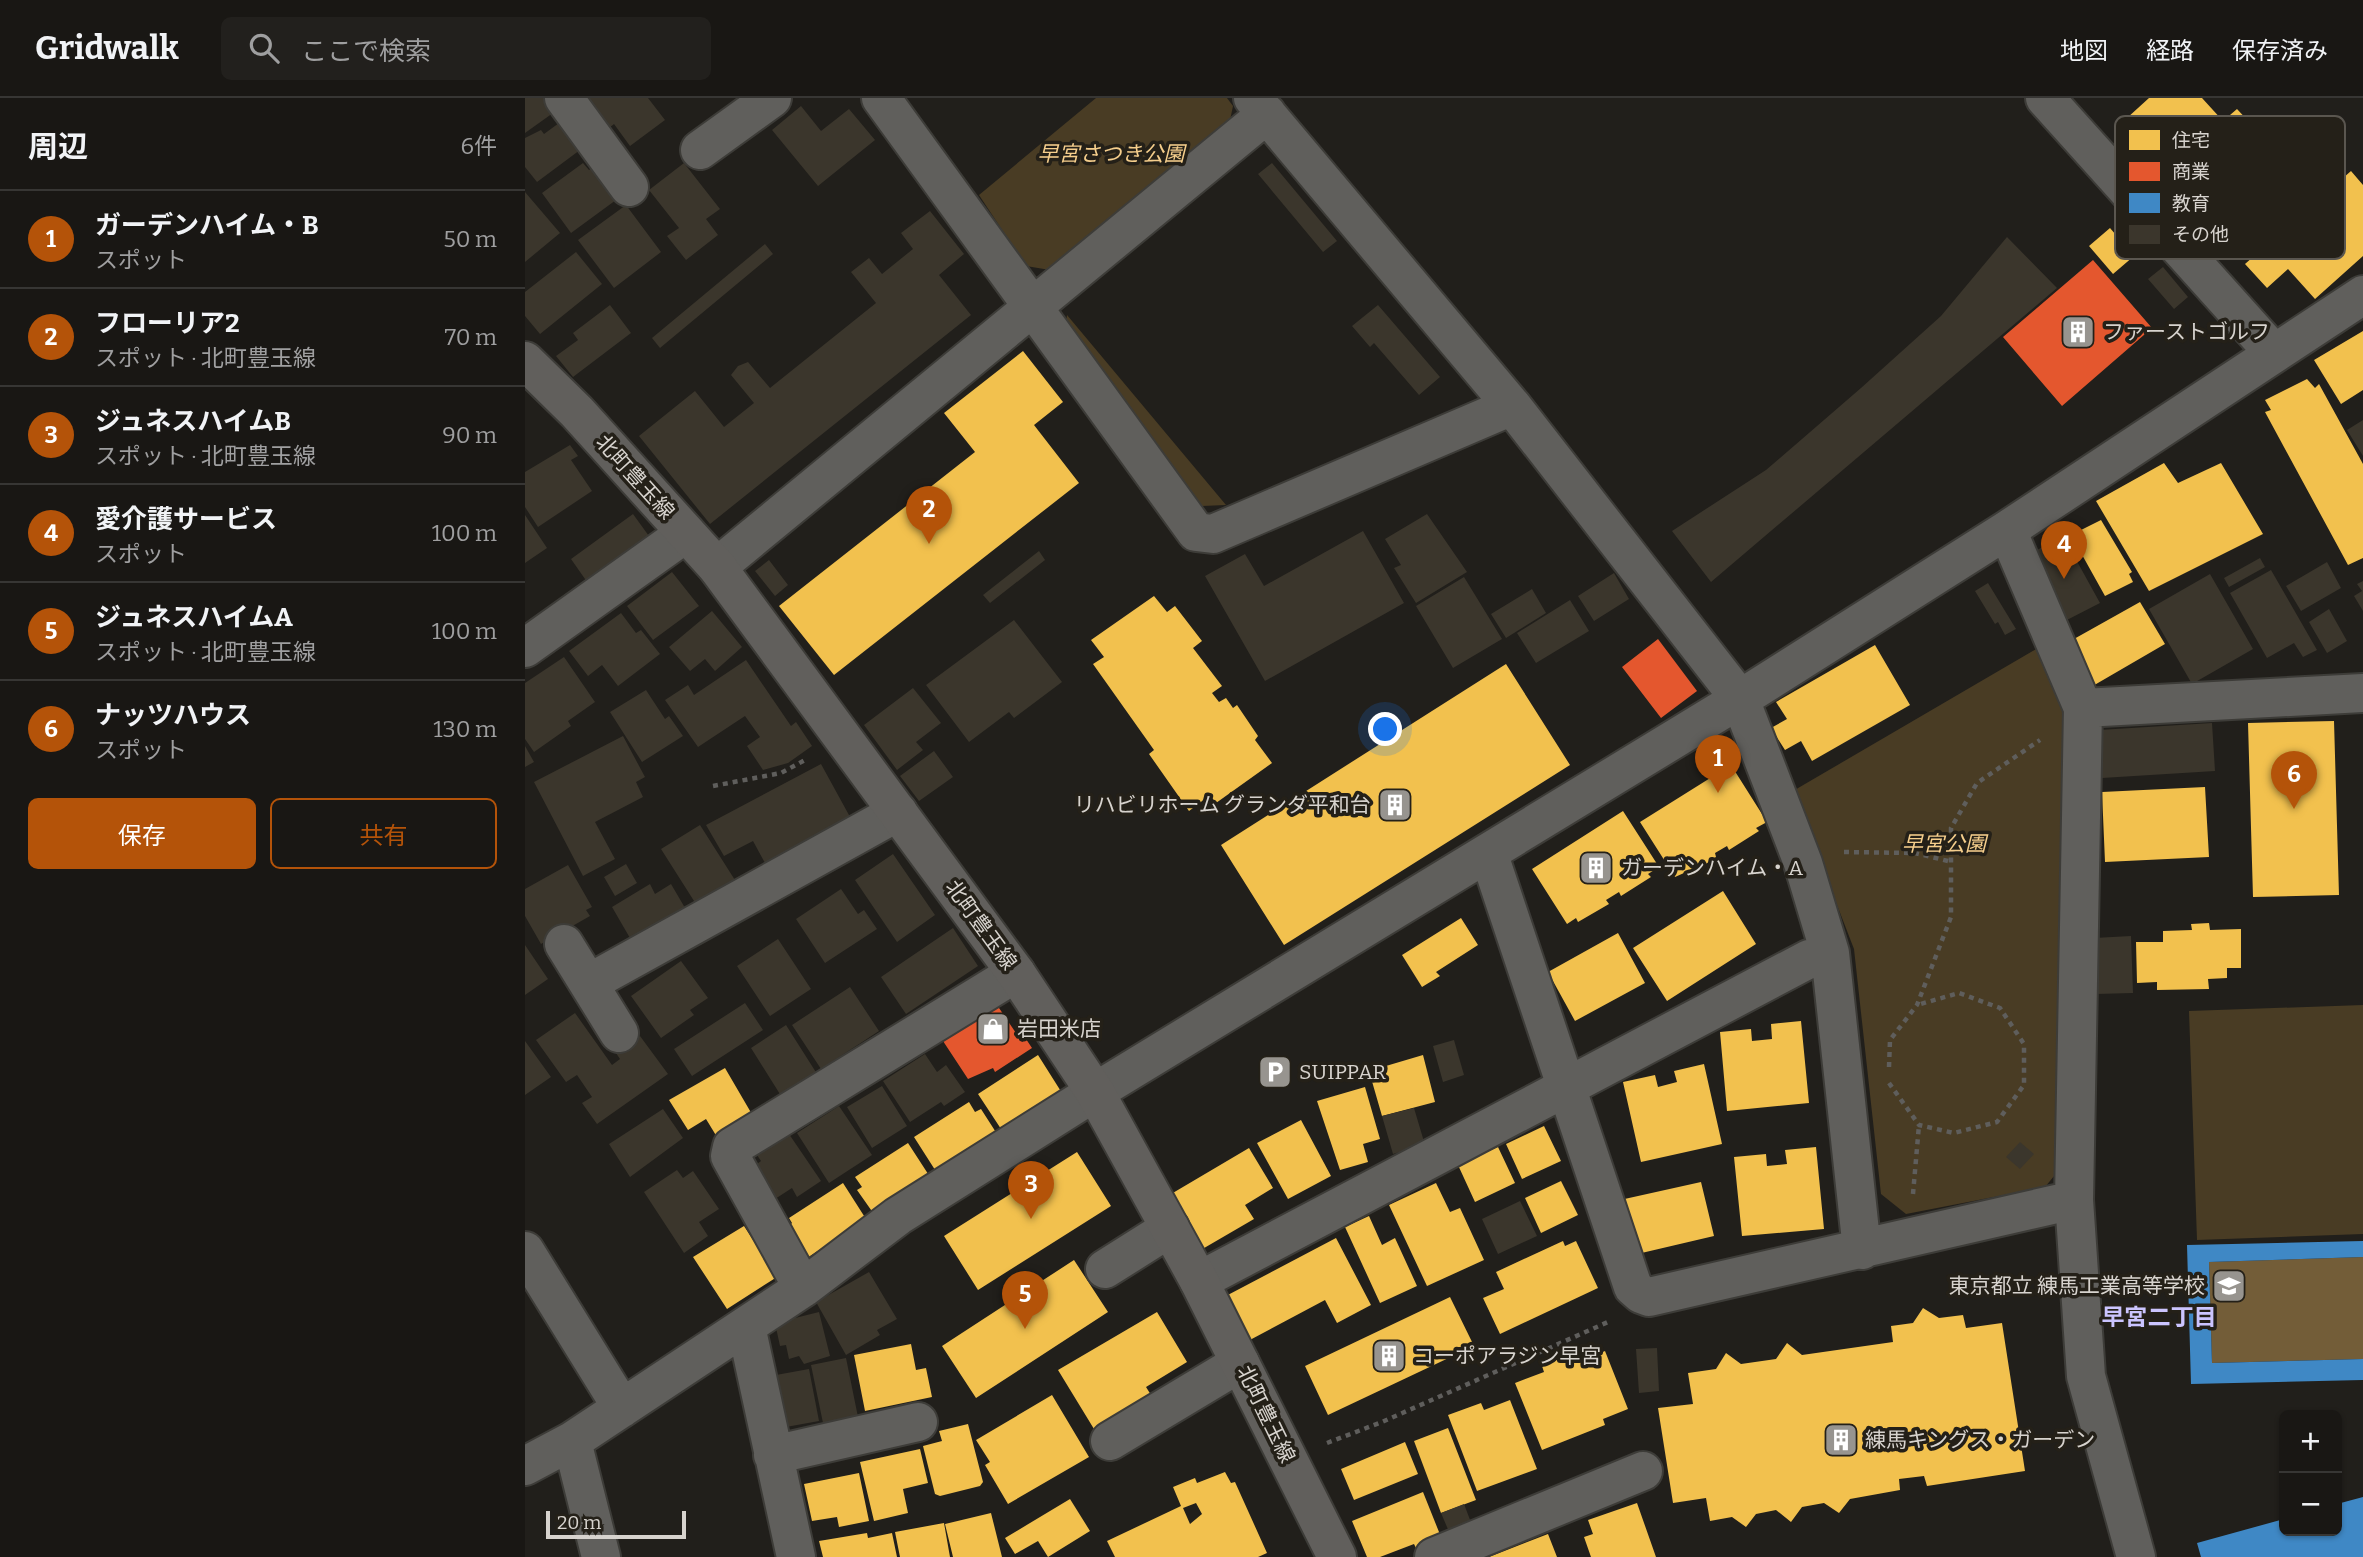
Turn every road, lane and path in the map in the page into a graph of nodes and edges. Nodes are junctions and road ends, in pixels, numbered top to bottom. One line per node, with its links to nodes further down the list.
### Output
1 (564, 98): 8 (street)
2 (772, 98): 6 (street)
3 (881, 98): 11 (street)
4 (2045, 98): 7 (street)
5 (1260, 106): 11 (street); 14 (street)
6 (699, 150)
7 (2115, 176)
8 (629, 187)
9 (2190, 259): 12 (street)
10 (2363, 295): 12 (street)
11 (1032, 307): 14 (street); 17 (street)
12 (2274, 353): 15 (street)
13 (525, 361): 16 (main road, 北町豊玉線)
14 (1512, 406): 20 (street)
15 (2007, 530): 20 (street); 22 (street)
16 (686, 533): 17 (main road, 北町豊玉線); 18 (street)
17 (717, 567): 23 (main road, 北町豊玉線)
18 (525, 648)
19 (2363, 693): 21 (street); 22 (street)
20 (1740, 699): 26 (street); 28 (street)
21 (2363, 708)
22 (2083, 718): 27 (path); 38 (street)
23 (840, 735): 24 (path); 25 (main road, 北町豊玉線)
24 (713, 786)
25 (898, 812): 31 (main road, 北町豊玉線); 32 (street)
26 (1489, 855): 35 (street); 36 (street)
27 (1952, 862): 28 (path); 33 (path)
28 (1803, 863): 30 (street)
29 (564, 944): 32 (street)
30 (1830, 953): 35 (street); 41 (street)
31 (1016, 973): 36 (main road, 北町豊玉線); 45 (street)
32 (589, 983): 34 (street)
33 (1917, 1005): 37 (path); 37 (path)
34 (619, 1033)
35 (1566, 1087): 44 (street); 46 (street)
36 (1095, 1093): 39 (main road, 北町豊玉線); 45 (street)
37 (1919, 1125): 40 (path)
38 (2074, 1200): 40 (street); 61 (street)
39 (1170, 1228): 43 (street); 44 (main road, 北町豊玉線)
40 (1910, 1237): 41 (street)
41 (1862, 1250): 46 (street)
42 (525, 1251): 49 (street)
43 (1105, 1269)
44 (1199, 1280): 48 (main road, 北町豊玉線)
45 (803, 1288): 47 (street)
46 (1641, 1294): 54 (path)
47 (746, 1326): 49 (street); 53 (street)
48 (1240, 1363): 52 (street); 54 (main road, 北町豊玉線)
49 (622, 1408): 51 (street)
50 (918, 1422): 53 (street)
51 (572, 1441): 55 (street); 57 (street)
52 (1110, 1441)
53 (773, 1455): 58 (street)
54 (1287, 1458): 59 (main road, 北町豊玉線)
55 (525, 1466)
56 (1643, 1471): 60 (street)
57 (601, 1557)
58 (796, 1557)
59 (1336, 1557)
60 (1434, 1557)
61 (2137, 1557)

